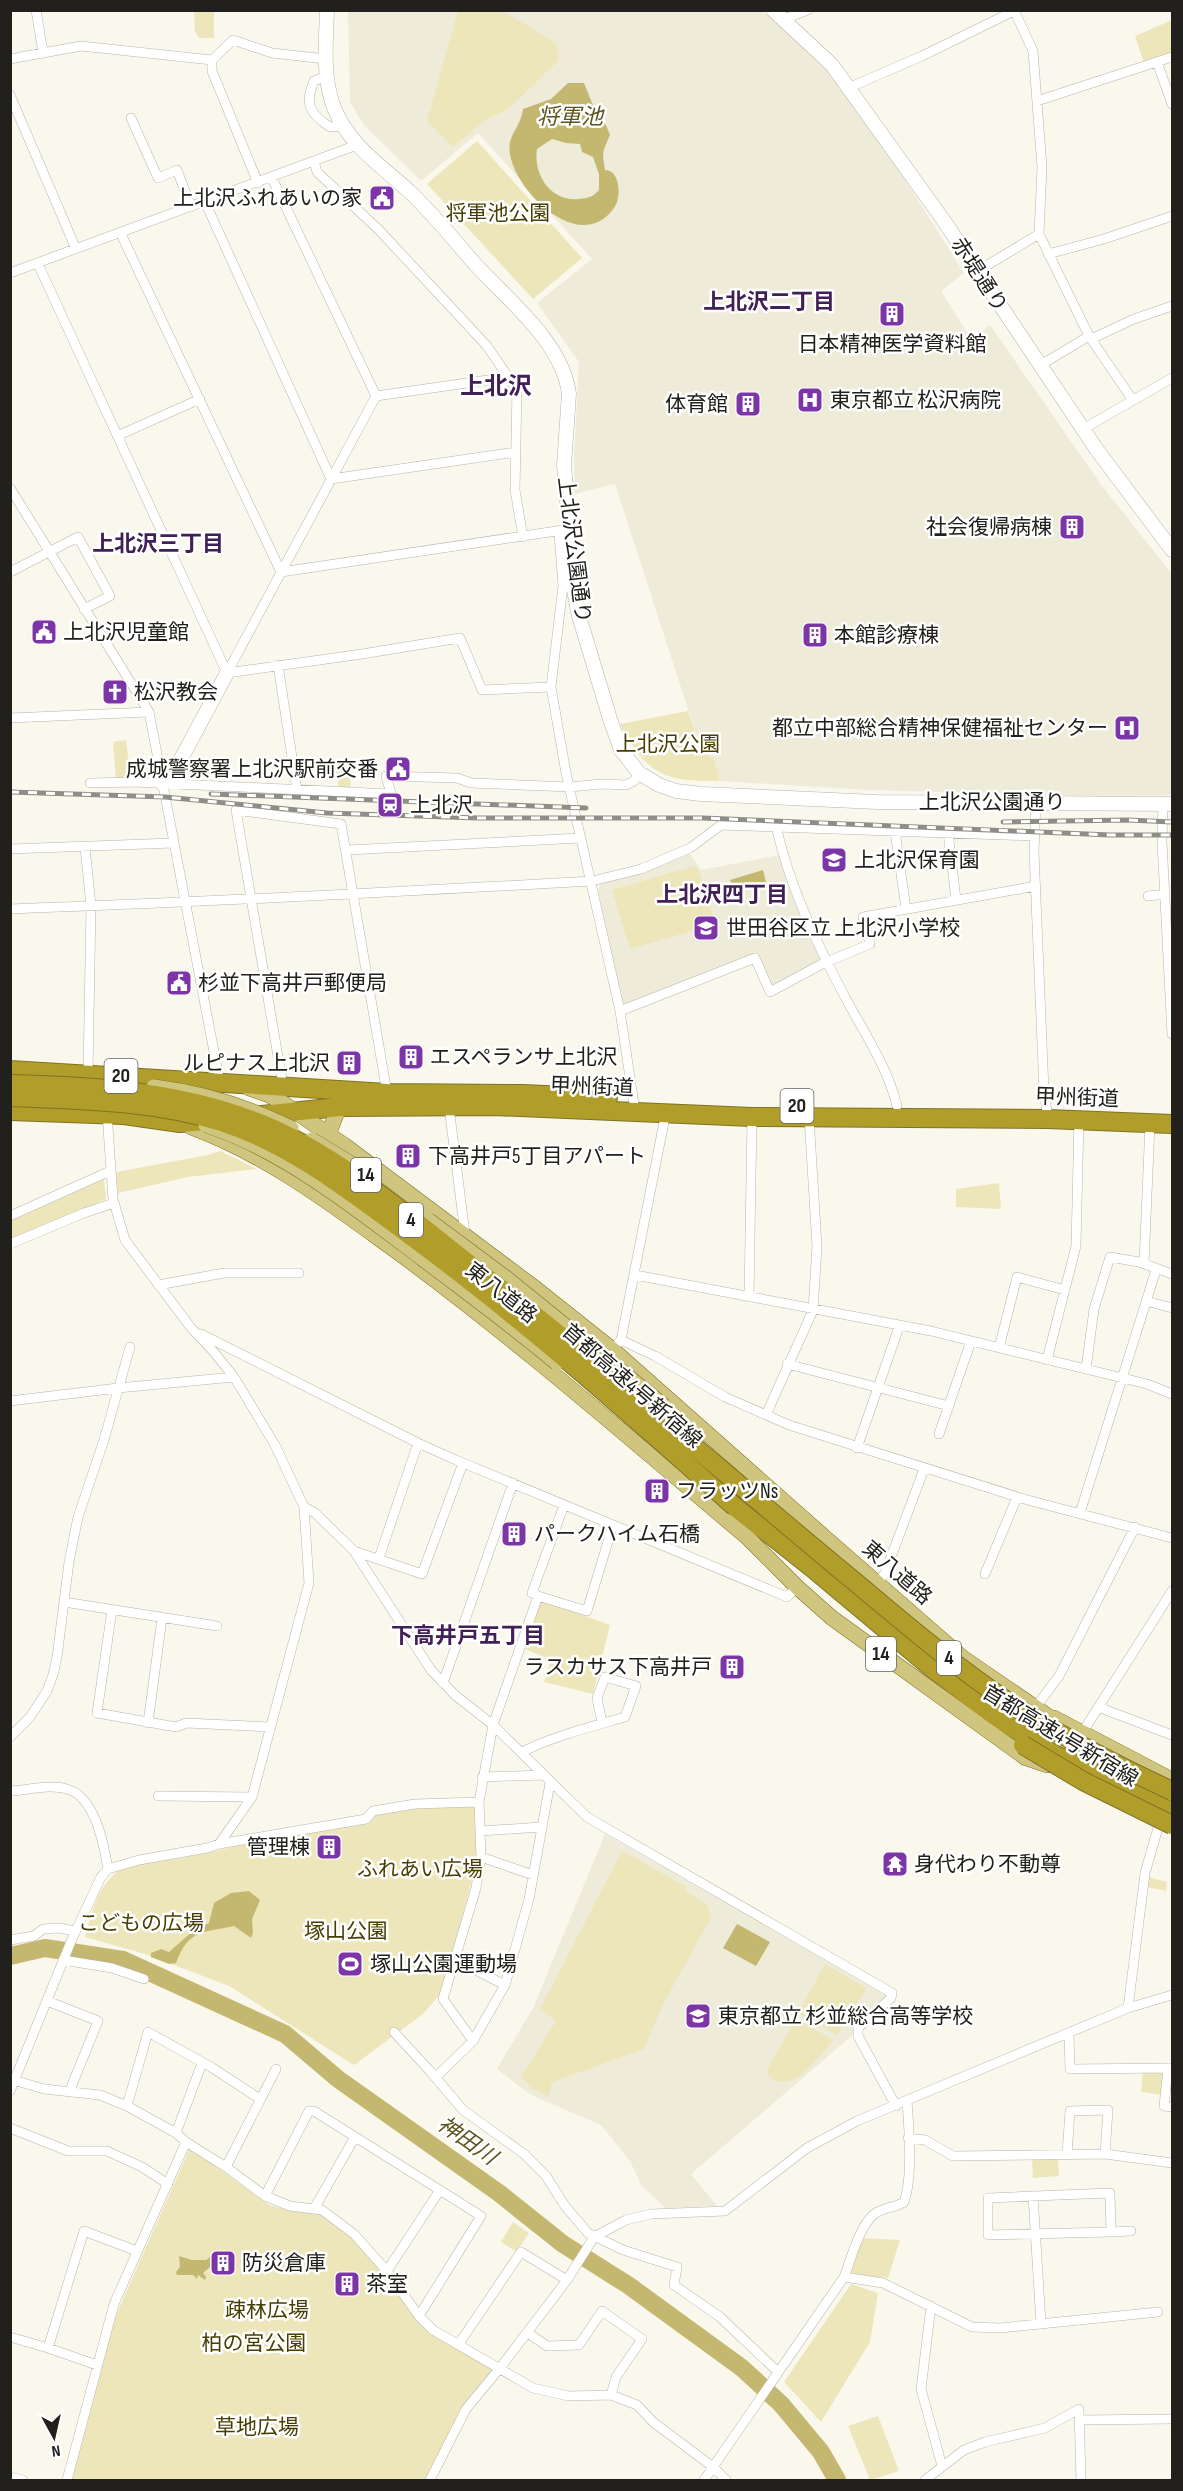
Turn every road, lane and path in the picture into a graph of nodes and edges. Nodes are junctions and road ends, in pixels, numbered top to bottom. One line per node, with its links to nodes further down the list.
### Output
1 (36, 10): 6 (street)
2 (327, 10): 9 (street, 上北沢公園通り)
3 (808, 10): 5 (street)
4 (1014, 11): 13 (street); 15 (street)
5 (779, 15): 13 (street, 赤堤通り)
6 (43, 53): 8 (street); 10 (street)
7 (1173, 57): 11 (street)
8 (10, 59)
9 (326, 59): 10 (street); 12 (street, 上北沢公園通り)
10 (212, 60): 22 (street)
11 (1157, 62): 15 (street); 16 (street)
12 (327, 76): 18 (street, 上北沢公園通り); 18 (street)
13 (849, 88): 31 (street, 赤堤通り)
14 (10, 95): 28 (street)
15 (1037, 101): 27 (street)
16 (1173, 104)
17 (131, 118): 24 (street)
18 (343, 126): 19 (street, 上北沢公園通り)
19 (357, 145): 20 (street); 46 (street, 上北沢公園通り)
20 (314, 161): 21 (street); 36 (street)
21 (272, 178): 22 (street); 38 (street)
22 (258, 183): 23 (street)
23 (205, 202): 24 (street); 44 (street)
24 (191, 207): 26 (street)
25 (1173, 216): 29 (street)
26 (122, 234): 28 (street); 39 (street)
27 (1039, 234): 29 (street); 31 (street)
28 (76, 249): 30 (street)
29 (1048, 254): 34 (street)
30 (38, 264): 32 (street); 42 (street)
31 (976, 272): 35 (street, 赤堤通り)
32 (10, 273)
33 (1173, 306): 34 (street)
34 (1090, 337): 35 (street); 40 (street)
35 (1039, 366): 41 (street, 赤堤通り)
36 (509, 377): 38 (street); 43 (street)
37 (1173, 378): 40 (street)
38 (376, 396): 44 (street)
39 (200, 399): 42 (street); 51 (street)
40 (1132, 399): 41 (street)
41 (1083, 429): 48 (street, 赤堤通り)
42 (117, 436): 54 (street)
43 (516, 452): 44 (street); 47 (street)
44 (331, 479): 51 (street)
45 (10, 488): 49 (street)
46 (565, 531): 47 (street); 55 (street); 58 (street, 上北沢公園通り)
47 (523, 537): 51 (street)
48 (1173, 550)
49 (50, 551): 50 (street); 52 (street); 52 (street)
50 (10, 572)
51 (281, 572): 54 (street)
52 (84, 609): 56 (street)
53 (278, 666): 54 (street); 55 (street); 62 (street)
54 (227, 673): 60 (street)
55 (551, 687): 61 (street)
56 (149, 712): 57 (street); 60 (street)
57 (10, 718)
58 (639, 773): 61 (street); 63 (street, 上北沢公園通り)
59 (90, 783): 60 (street)
60 (163, 784): 62 (street); 72 (street)
61 (570, 787): 62 (street); 69 (street)
62 (297, 790)
63 (1036, 802): 64 (street, 上北沢公園通り); 68 (street)
64 (1168, 804): 70 (street)
65 (776, 826): 66 (street); 76 (street); 87 (street)
66 (895, 831): 67 (street); 86 (street)
67 (948, 832): 68 (street); 82 (street)
68 (1035, 836): 77 (street)
69 (581, 838): 75 (street); 76 (street)
70 (1162, 842): 71 (street); 79 (street)
71 (1173, 842)
72 (173, 843): 73 (street); 83 (street)
73 (85, 847): 74 (street); 84 (street)
74 (10, 849)
75 (347, 850): 78 (street); 81 (street)
76 (592, 881): 78 (street); 88 (street)
77 (1035, 886): 82 (street); 108 (street)
78 (354, 894): 81 (street); 97 (street)
79 (1167, 895): 80 (street); 89 (street)
80 (1148, 896)
81 (250, 898): 83 (street); 96 (street)
82 (956, 900): 86 (street)
83 (184, 903): 84 (street); 94 (street)
84 (90, 906): 85 (street); 91 (street)
85 (10, 909)
86 (906, 909): 87 (street)
87 (828, 963): 88 (street); 101 (street)
88 (620, 1011): 100 (street)
89 (1173, 1034)
90 (10, 1070): 91 (highway, 甲州街道 / 20)
91 (88, 1074): 92 (highway, 甲州街道 / 20)
92 (107, 1076): 94 (highway, 甲州街道 / 20); 109 (street)
93 (10, 1078): 166 (main road, 東八道路 / 14, bridge)
94 (226, 1083): 96 (highway, 甲州街道 / 20); 105 (main road, 14)
95 (10, 1084): 158 (highway, 首都高速4号新宿線 / 4, bridge)
96 (283, 1086): 97 (highway, 甲州街道 / 20)
97 (387, 1093): 100 (highway, 甲州街道 / 20)
98 (10, 1097): 161 (highway, 首都高速4号新宿線 / 4, bridge)
99 (10, 1104): 167 (main road, 東八道路 / 14, bridge)
100 (634, 1105): 101 (highway, 甲州街道 / 20); 103 (highway, 甲州街道 / 20); 106 (highway, 甲州街道 / 20)
101 (897, 1106): 108 (highway, 甲州街道 / 20)
102 (339, 1107): 103 (highway, 甲州街道 / 20); 105 (highway, 甲州街道 / 20); 116 (main road)
103 (449, 1107): 120 (street)
104 (10, 1111): 109 (highway, 甲州街道 / 20)
105 (292, 1111): 113 (highway, 甲州街道 / 20); 116 (main road, 14)
106 (666, 1112): 110 (highway, 甲州街道 / 20); 127 (street)
107 (1173, 1112): 108 (highway, 甲州街道 / 20)
108 (1047, 1113): 111 (highway, 甲州街道 / 20); 112 (highway, 甲州街道 / 20)
109 (107, 1114): 113 (highway, 甲州街道 / 20); 117 (street)
110 (752, 1116): 111 (highway, 甲州街道 / 20); 131 (street)
111 (809, 1117): 134 (street)
112 (1079, 1119): 114 (highway, 甲州街道 / 20); 129 (street)
113 (180, 1123): 130 (main road, 14)
114 (1150, 1124): 115 (highway, 甲州街道 / 20); 123 (street)
115 (1173, 1124)
116 (328, 1135): 120 (main road, 14)
117 (110, 1171): 118 (street); 119 (street)
118 (114, 1203): 121 (street); 128 (street)
119 (10, 1216)
120 (465, 1234): 122 (main road, 14)
121 (10, 1244)
122 (483, 1250): 130 (main road); 138 (main road, 14)
123 (1143, 1264): 124 (street); 143 (street)
124 (1156, 1270): 126 (street); 132 (street)
125 (299, 1273): 128 (street)
126 (1173, 1274)
127 (634, 1275): 131 (street); 138 (street)
128 (158, 1285): 136 (street)
129 (1065, 1290): 140 (street); 141 (street)
130 (451, 1291): 167 (main road, 14)
131 (749, 1298): 134 (street)
132 (1146, 1301): 133 (street); 145 (street)
133 (1173, 1308)
134 (813, 1310): 135 (street); 142 (street)
135 (899, 1327): 137 (street); 147 (street)
136 (192, 1329): 144 (street); 153 (street)
137 (971, 1341): 140 (street); 150 (street)
138 (617, 1345): 151 (street); 166 (main road, 14)
139 (130, 1347): 146 (street)
140 (999, 1348): 141 (street)
141 (1047, 1360): 143 (street)
142 (787, 1364): 147 (street); 151 (street)
143 (1086, 1369): 145 (street)
144 (234, 1377): 146 (street); 162 (street)
145 (1122, 1378): 148 (street); 163 (street)
146 (118, 1388): 149 (street); 176 (street)
147 (879, 1388): 150 (street); 154 (street)
148 (1173, 1394)
149 (10, 1401)
150 (949, 1406): 152 (street)
151 (766, 1415): 154 (street)
152 (939, 1434)
153 (418, 1443): 155 (street); 170 (street)
154 (857, 1448): 156 (street)
155 (463, 1463): 157 (street); 170 (street)
156 (924, 1469): 159 (street); 172 (street)
157 (513, 1483): 160 (street); 180 (street)
158 (748, 1493): 183 (highway, bridge); 197 (highway, 首都高速4号新宿線 / 4, bridge)
159 (1017, 1497): 163 (street); 171 (street)
160 (564, 1505): 164 (street); 175 (street)
161 (735, 1506): 183 (highway); 203 (highway, 首都高速4号新宿線 / 4, bridge)
162 (304, 1507): 169 (street); 187 (street)
163 (1080, 1513): 165 (street)
164 (613, 1526): 173 (street); 175 (street)
165 (1136, 1527): 168 (street); 182 (street)
166 (822, 1535): 172 (main road, 東八道路 / 14)
167 (747, 1537): 173 (main road, 東八道路 / 14)
168 (1173, 1538)
169 (354, 1551): 170 (street); 180 (street)
170 (379, 1558)
171 (985, 1574)
172 (877, 1584): 182 (main road, 東八道路 / 14)
173 (797, 1587): 192 (main road, 東八道路 / 14)
174 (1173, 1591): 181 (street)
175 (538, 1596): 186 (street)
176 (64, 1602): 177 (street); 190 (street)
177 (112, 1610): 178 (street); 185 (street)
178 (162, 1618): 179 (street); 185 (street)
179 (217, 1626)
180 (443, 1683): 186 (street)
181 (1098, 1707): 188 (street); 189 (street)
182 (1035, 1708): 188 (main road); 197 (main road, 東八道路 / 14)
183 (997, 1712): 201 (highway); 202 (highway)
184 (602, 1723): 184 (street); 191 (street)
185 (148, 1724): 187 (street)
186 (493, 1725): 191 (street); 193 (street)
187 (270, 1727): 199 (street)
188 (1082, 1733): 195 (main road)
189 (1173, 1735)
190 (10, 1737)
191 (522, 1752): 194 (street)
192 (1026, 1758): 202 (main road, 東八道路 / 14); 203 (main road)
193 (482, 1777): 194 (street); 200 (street)
194 (546, 1779): 204 (street); 233 (street)
195 (1173, 1780)
196 (10, 1791): 209 (street)
197 (1173, 1791)
198 (158, 1796): 199 (street)
199 (252, 1797): 207 (street)
200 (478, 1802): 205 (street); 207 (street)
201 (1173, 1804)
202 (1173, 1813)
203 (1165, 1826): 206 (main road); 219 (street)
204 (541, 1827): 205 (street); 210 (street)
205 (481, 1831): 208 (street)
206 (1173, 1834)
207 (219, 1844): 209 (street)
208 (481, 1857): 210 (street); 214 (street)
209 (108, 1869): 211 (street)
210 (533, 1875): 216 (street)
211 (75, 1931): 212 (street); 213 (street)
212 (10, 1940)
213 (64, 1958): 215 (street); 218 (street)
214 (456, 1960): 216 (street); 222 (street)
215 (144, 1979)
216 (506, 1985): 222 (street)
217 (1173, 1995): 219 (street)
218 (47, 2001): 227 (street); 228 (street)
219 (1128, 2008): 221 (street)
220 (394, 2032): 226 (street)
221 (1069, 2033): 224 (street); 231 (street)
222 (473, 2041): 226 (street)
223 (202, 2063): 230 (street); 232 (street); 236 (street)
224 (1170, 2068): 234 (street)
225 (276, 2069): 230 (street)
226 (436, 2077): 252 (street)
227 (12, 2080): 228 (street); 229 (street)
228 (70, 2090): 232 (street)
229 (10, 2091)
230 (260, 2099): 243 (street)
231 (908, 2101): 233 (street); 238 (street)
232 (127, 2106): 236 (street)
233 (896, 2106): 252 (street)
234 (1173, 2107)
235 (10, 2128): 244 (street)
236 (176, 2133): 239 (street)
237 (355, 2137): 245 (street); 246 (street); 248 (street)
238 (908, 2138): 240 (street); 255 (street)
239 (186, 2142): 243 (street); 244 (street)
240 (1067, 2154): 241 (street); 241 (street)
241 (1105, 2154): 242 (street)
242 (1173, 2163)
243 (226, 2167): 246 (street)
244 (168, 2184): 253 (street)
245 (440, 2190): 254 (street); 259 (street)
246 (265, 2196): 248 (street)
247 (1033, 2196): 250 (street); 251 (street); 251 (street)
248 (315, 2207): 254 (street)
249 (1131, 2231): 250 (street)
250 (1111, 2232): 251 (street)
251 (1034, 2234): 260 (street)
252 (594, 2237): 256 (street); 267 (street)
253 (137, 2251): 264 (street); 265 (street)
254 (387, 2271): 259 (street)
255 (844, 2277): 257 (street); 267 (street)
256 (567, 2280): 261 (street); 263 (street)
257 (931, 2306): 260 (street); 271 (street)
258 (1158, 2312): 260 (street)
259 (418, 2316): 263 (street)
260 (1041, 2323)
261 (528, 2333): 266 (street); 268 (street)
262 (10, 2337): 264 (street)
263 (458, 2345): 266 (street)
264 (48, 2348): 265 (street)
265 (97, 2365): 275 (street)
266 (500, 2368): 268 (street); 276 (street)
267 (778, 2372): 272 (street)
268 (611, 2395): 272 (street)
269 (1080, 2420): 270 (street); 271 (street); 280 (street)
270 (1173, 2420)
271 (942, 2466): 279 (street)
272 (713, 2467): 277 (street); 278 (street)
273 (10, 2477): 274 (street)
274 (23, 2481)
275 (67, 2481)
276 (430, 2481)
277 (704, 2481)
278 (726, 2481)
279 (925, 2481)
280 (1081, 2481)

